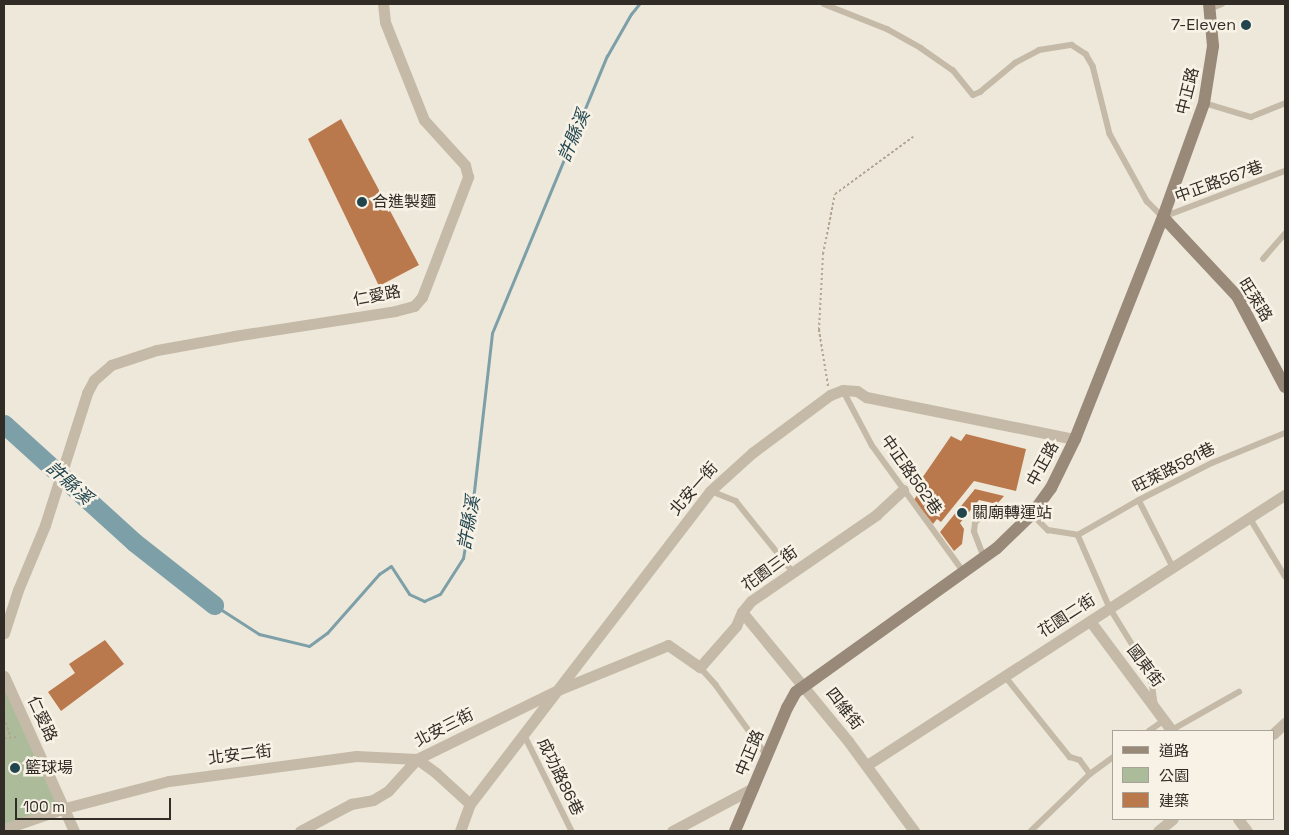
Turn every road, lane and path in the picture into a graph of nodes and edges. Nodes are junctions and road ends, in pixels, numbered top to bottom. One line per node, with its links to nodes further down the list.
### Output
1 (383, 4): 31 (street, 仁愛路)
2 (824, 4): 8 (lane)
3 (1214, 5): 4 (main road, 中正路)
4 (1204, 103): 5 (lane); 8 (main road, 中正路)
5 (1285, 103)
6 (913, 137): 13 (path)
7 (1285, 171): 8 (lane, 中正路567巷)
8 (1163, 217): 11 (main road, 旺萊路); 15 (main road, 中正路)
9 (1285, 234): 10 (lane)
10 (1263, 259)
11 (1285, 388)
12 (843, 390): 13 (street, 北安一街); 15 (street); 16 (lane, 中正路562巷)
13 (830, 395): 17 (street, 北安一街)
14 (1285, 434): 19 (lane, 旺萊路581巷)
15 (1075, 439): 20 (main road, 中正路)
16 (903, 490): 25 (street, 花園三街); 26 (lane, 中正路562巷)
17 (710, 491): 25 (lane); 36 (street, 北安一街)
18 (1285, 496): 21 (street, 花園二街)
19 (1139, 500): 22 (lane, 旺萊路581巷); 24 (lane)
20 (1032, 514): 22 (lane); 23 (main road, 中正路); 23 (lane)
21 (1250, 518): 24 (street, 花園二街); 27 (lane)
22 (1078, 535): 28 (lane)
23 (984, 558): 26 (main road, 中正路)
24 (1173, 567): 28 (street, 花園二街)
25 (793, 572): 29 (street, 花園三街)
26 (964, 572): 35 (main road, 中正路)
27 (1285, 576)
28 (1110, 608): 30 (street, 花園二街); 38 (lane)
29 (742, 612): 32 (street, 花園三街); 35 (street, 四維街)
30 (1090, 621): 34 (street, 花園二街); 38 (street, 國東街)
31 (4, 633)
32 (700, 667): 36 (street); 46 (lane)
33 (4, 676): 53 (street, 仁愛路)
34 (1005, 676): 49 (street, 花園二街); 50 (lane)
35 (804, 685): 46 (main road, 中正路); 49 (street, 四維街)
36 (558, 690): 44 (street, 北安一街); 47 (street, 北安三街)
37 (1240, 692): 43 (lane)
38 (1156, 708): 40 (street, 國東街)
39 (4, 718): 45 (path)
40 (1165, 720): 41 (lane); 42 (street, 國東街)
41 (1150, 730)
42 (1171, 730)
43 (1174, 730)
44 (524, 734): 52 (street, 北安一街); 61 (lane, 成功路86巷)
45 (4, 738)
46 (767, 756): 51 (main road, 中正路)
47 (417, 759): 52 (street); 53 (street, 北安二街); 58 (street, 北安三街)
48 (1112, 759): 50 (lane)
49 (867, 765): 63 (street, 四維街)
50 (1090, 774): 64 (lane)
51 (753, 788): 56 (main road, 中正路); 62 (street)
52 (470, 804): 60 (street, 北安一街)
53 (65, 808): 57 (street, 北安二街); 59 (street, 仁愛路)
54 (1172, 820): 65 (street)
55 (1239, 820): 66 (street)
56 (740, 828)
57 (4, 829)
58 (306, 829)
59 (74, 831)
60 (460, 831)
61 (572, 831)
62 (672, 831)
63 (914, 831)
64 (1031, 831)
65 (1158, 831)
66 (1247, 831)

